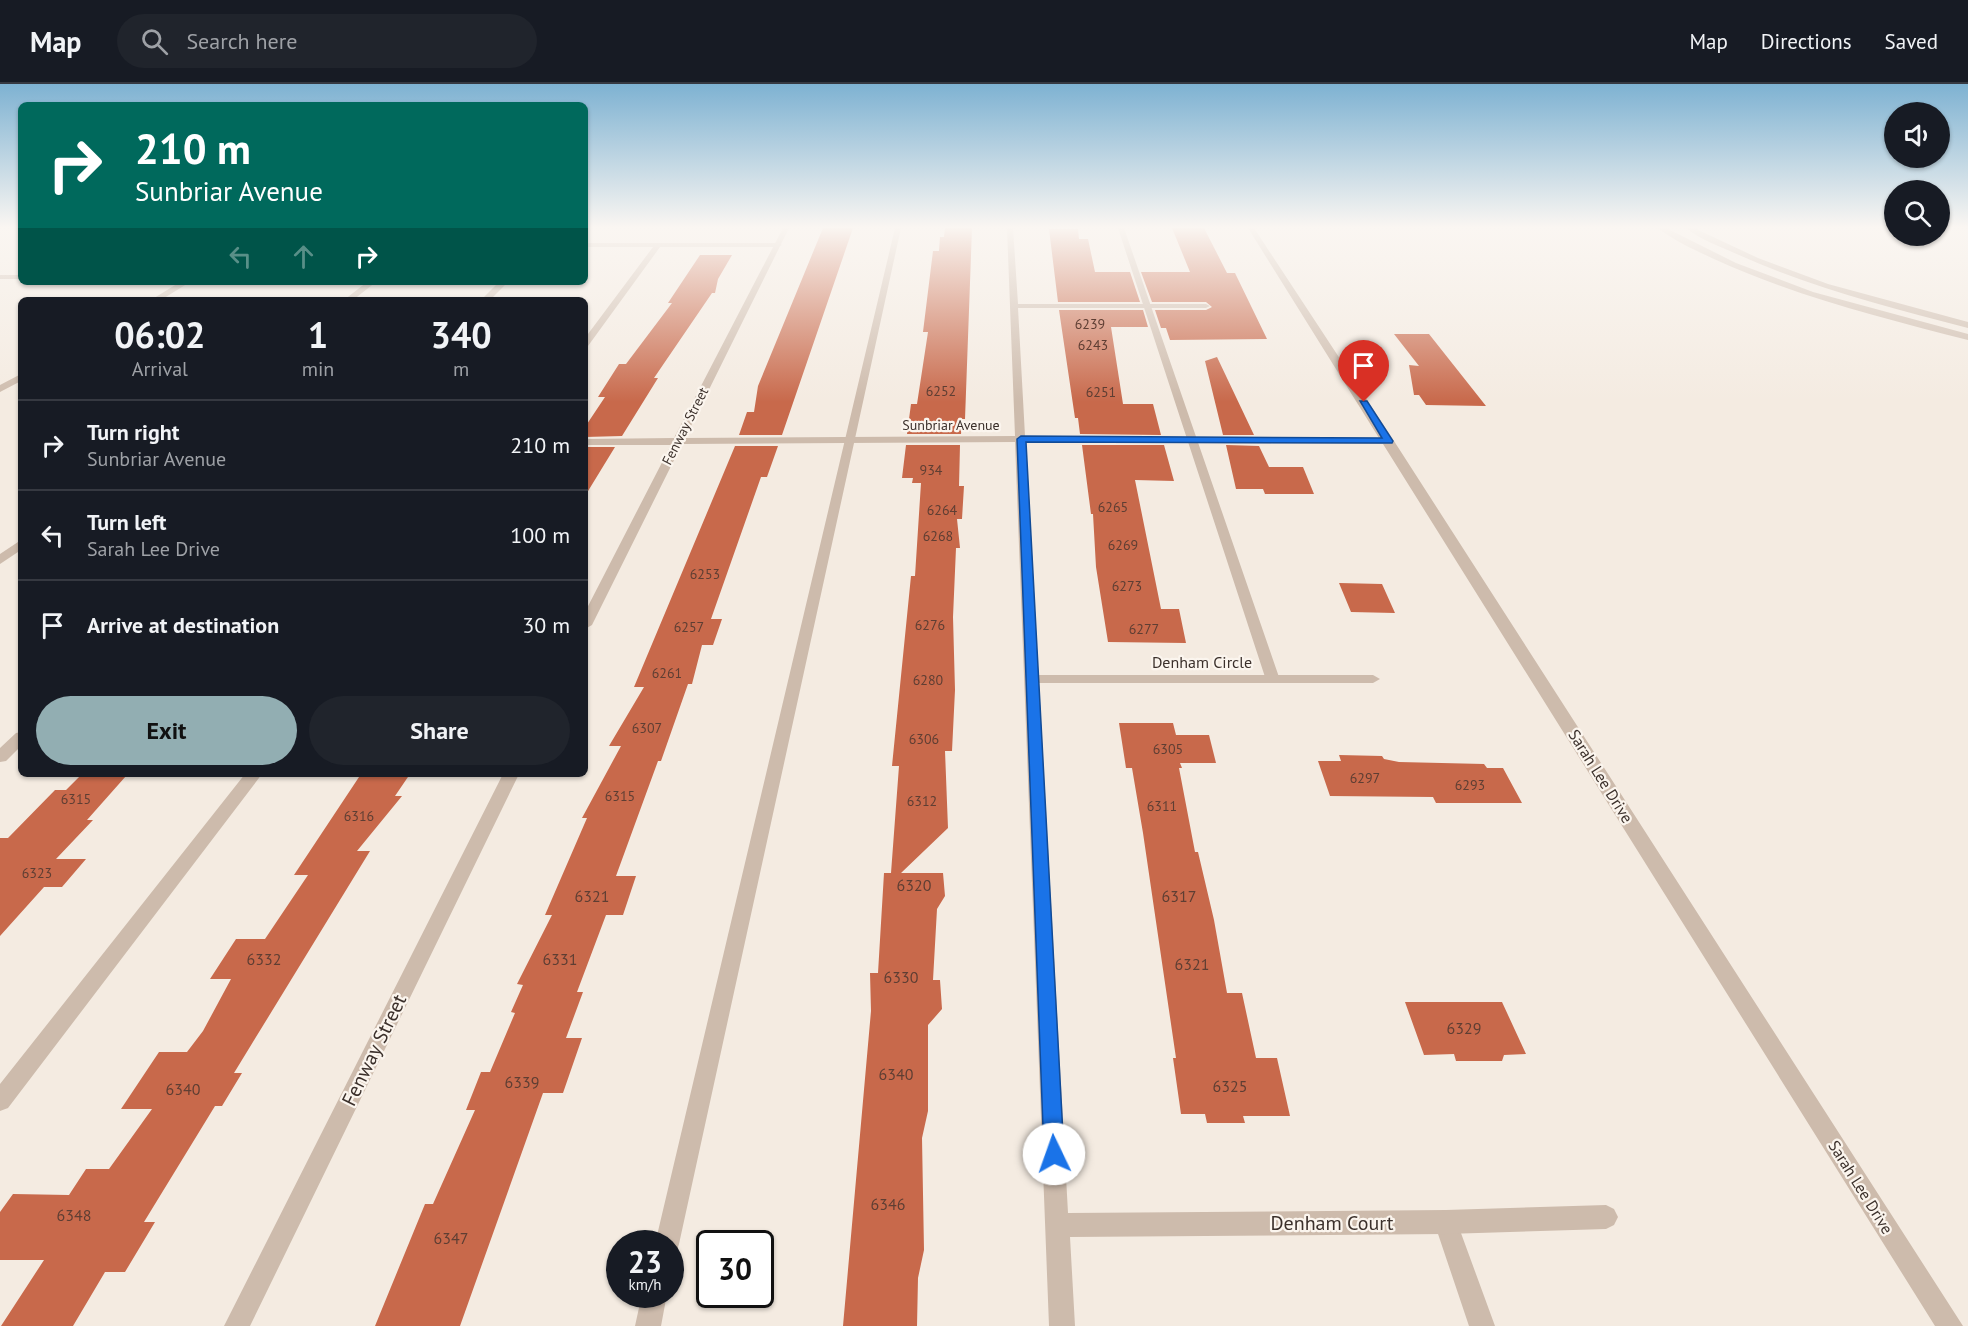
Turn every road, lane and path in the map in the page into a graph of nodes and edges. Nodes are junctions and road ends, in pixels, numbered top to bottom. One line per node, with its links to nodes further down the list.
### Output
1 (179, 286): 12 (street)
2 (367, 286): 13 (street)
3 (500, 286): 14 (street)
4 (628, 286): 20 (street)
5 (757, 286): 28 (street, Fenway Street)
6 (885, 286): 25 (street)
7 (1012, 286): 16 (street)
8 (1140, 286): 15 (street)
9 (1289, 286): 26 (street, Sarah Lee Drive)
10 (1789, 286): 19 (street)
11 (1831, 286): 18 (street)
12 (160, 297)
13 (352, 297)
14 (488, 297)
15 (1146, 305): 16 (street); 17 (street); 24 (street)
16 (1013, 306): 23 (street)
17 (1206, 306)
18 (1968, 325)
19 (1968, 337)
20 (588, 340)
21 (18, 379): 22 (street)
22 (0, 389)
23 (1021, 439): 24 (street, Sunbriar Avenue); 25 (street, Sunbriar Avenue); 32 (street)
24 (1193, 439): 26 (street, Sunbriar Avenue); 34 (street)
25 (850, 440): 28 (street, Sunbriar Avenue); 43 (street)
26 (1389, 441): 49 (street, Sarah Lee Drive)
27 (588, 442): 28 (street, Sunbriar Avenue)
28 (676, 442): 31 (street, Fenway Street)
29 (18, 546): 30 (street)
30 (0, 560)
31 (588, 619)
32 (1032, 679): 34 (street, Denham Circle); 42 (street)
33 (1373, 679): 34 (street, Denham Circle)
34 (1273, 680)
35 (18, 740): 36 (street)
36 (0, 757)
37 (252, 777): 39 (street)
38 (510, 777): 45 (street, Fenway Street)
39 (0, 1101)
40 (1606, 1217): 41 (street, Denham Court)
41 (1446, 1222): 42 (street, Denham Court); 48 (street)
42 (1057, 1225): 47 (street)
43 (670, 1230)
44 (652, 1308): 46 (street)
45 (237, 1326)
46 (648, 1326)
47 (1062, 1326)
48 (1482, 1326)
49 (1950, 1326)

